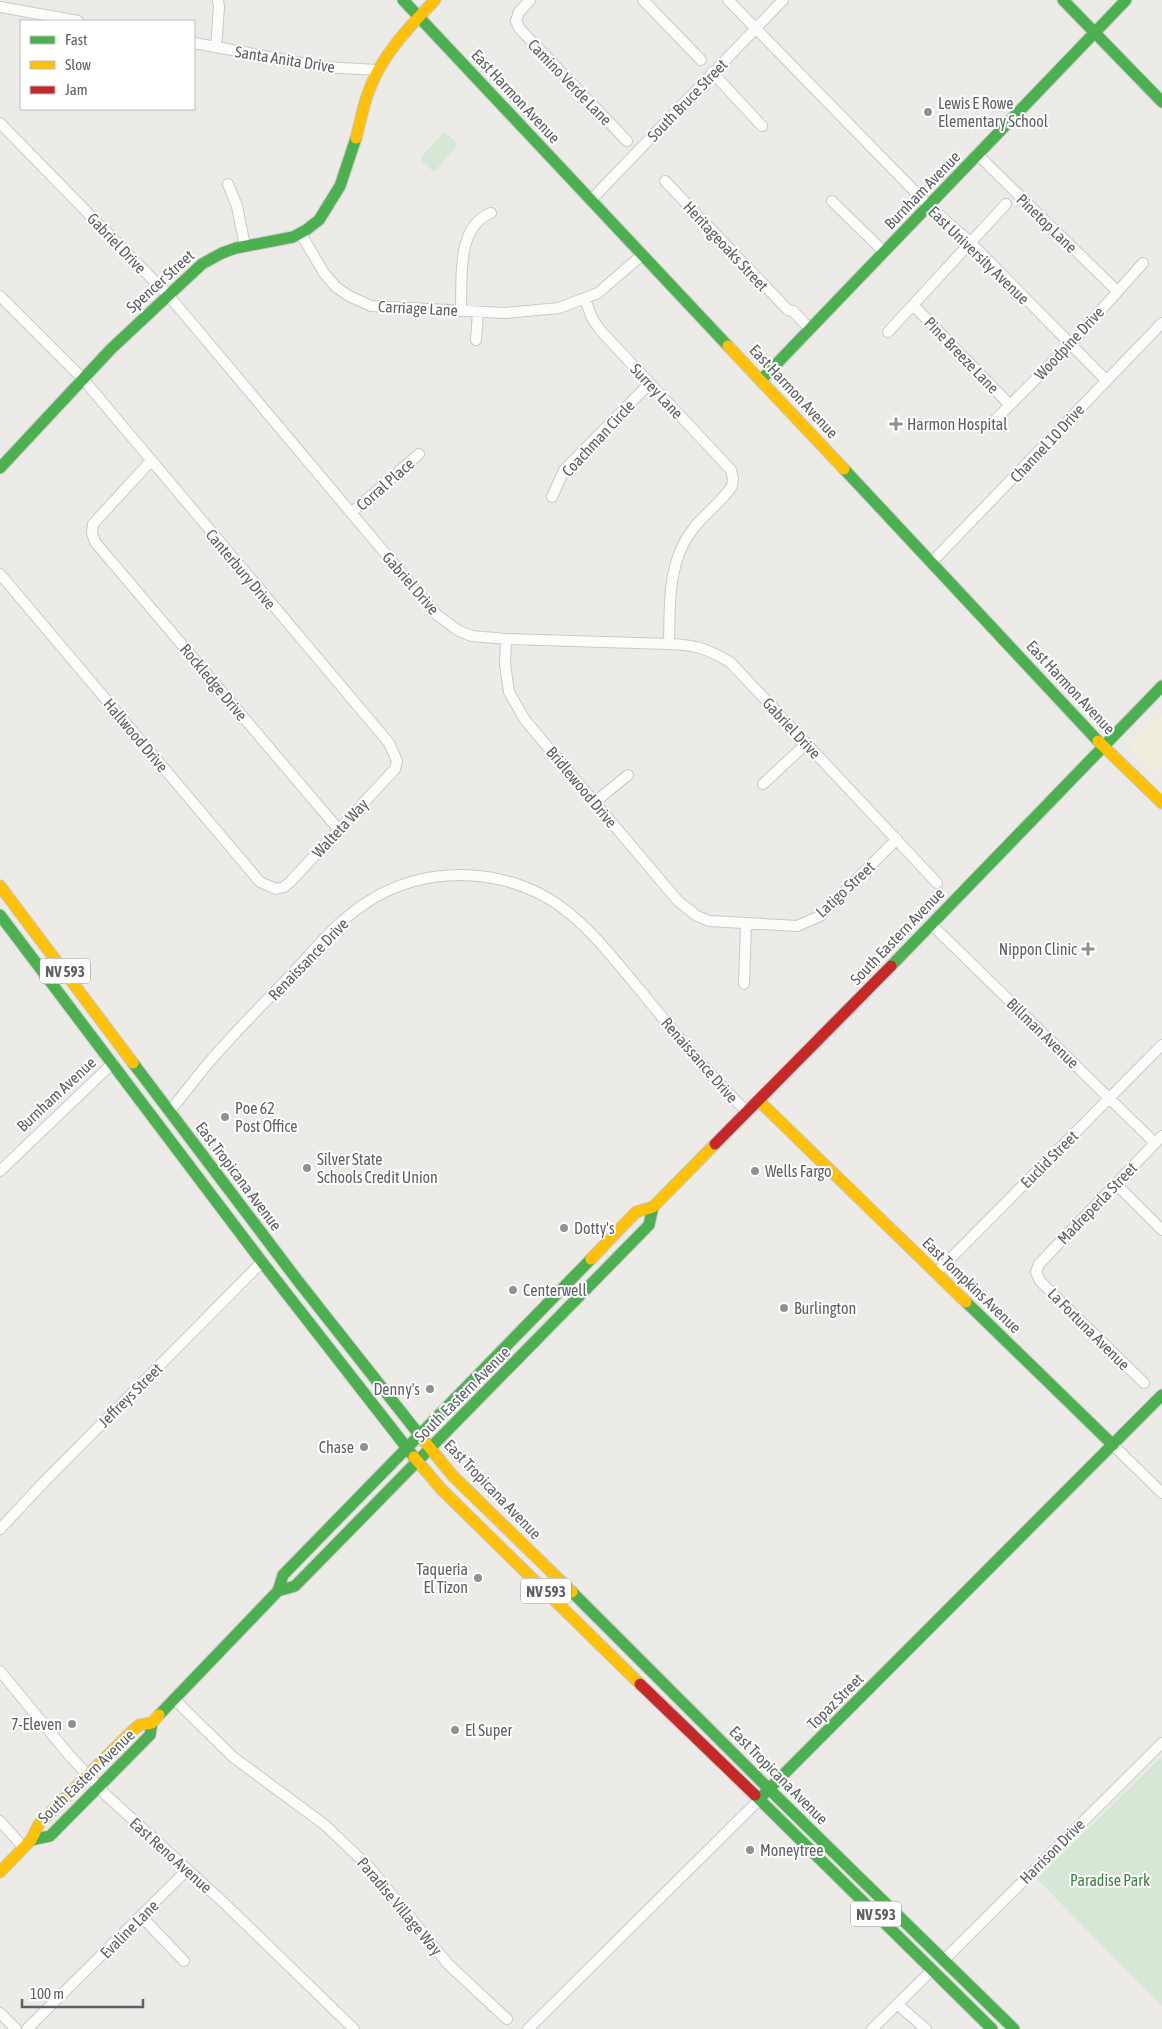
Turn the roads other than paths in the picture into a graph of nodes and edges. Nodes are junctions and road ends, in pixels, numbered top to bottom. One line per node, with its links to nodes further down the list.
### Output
1 (218, 0): 16 (street)
2 (403, 0): 11 (main road, East Harmon Avenue)
3 (436, 0): 11 (main road, Spencer Street)
4 (530, 0): 23 (street, Camino Verde Lane)
5 (642, 0): 17 (street)
6 (728, 0): 13 (street, East University Avenue)
7 (783, 0): 13 (street, South Bruce Street)
8 (1063, 0): 14 (main road)
9 (1126, 0): 14 (main road, Burnham Avenue)
10 (0, 7): 12 (street)
11 (420, 16): 18 (main road, Spencer Street); 27 (main road, East Harmon Avenue)
12 (72, 20)
13 (756, 29): 19 (street, South Bruce Street); 30 (street, East University Avenue)
14 (1095, 32): 20 (main road); 24 (main road, Burnham Avenue)
15 (195, 43): 16 (street, Santa Anita Drive)
16 (216, 47): 18 (street, Santa Anita Drive)
17 (701, 60)
18 (377, 70): 32 (main road, Spencer Street)
19 (712, 72): 22 (street); 27 (street, South Bruce Street)
20 (1162, 102)
21 (0, 123): 40 (street, Gabriel Drive)
22 (762, 126)
23 (627, 141)
24 (978, 155): 30 (main road, Burnham Avenue); 38 (street, Pinetop Lane)
25 (665, 181): 46 (street, Heritageoaks Street)
26 (228, 184): 34 (street)
27 (591, 200): 36 (main road, East Harmon Avenue)
28 (832, 201): 35 (street)
29 (1006, 204): 33 (street)
30 (929, 206): 33 (street, East University Avenue); 35 (main road, Burnham Avenue)
31 (491, 213): 43 (street)
32 (301, 234): 34 (main road, Spencer Street); 43 (street, Carriage Lane)
33 (970, 242): 42 (street); 49 (street, East University Avenue)
34 (245, 246): 40 (main road, Spencer Street)
35 (884, 252): 46 (main road, Burnham Avenue)
36 (642, 255): 41 (street, Carriage Lane); 51 (main road, East Harmon Avenue)
37 (1143, 262): 38 (street, Woodpine Drive)
38 (1117, 291): 49 (street, Woodpine Drive)
39 (0, 296): 50 (street, Canterbury Drive)
40 (168, 296): 50 (main road, Spencer Street); 60 (street, Gabriel Drive)
41 (584, 299): 44 (street, Carriage Lane); 53 (street, Surrey Lane)
42 (913, 305): 47 (street); 54 (street, Pine Breeze Lane)
43 (461, 311): 44 (street, Carriage Lane)
44 (478, 312): 48 (street, Carriage Lane)
45 (1162, 323): 52 (street, Channel 10 Drive)
46 (808, 332): 51 (main road, Burnham Avenue)
47 (888, 332)
48 (476, 340)
49 (1071, 344): 52 (street, East University Avenue); 54 (street, Woodpine Drive)
50 (83, 379): 57 (street, Canterbury Drive); 58 (main road, Spencer Street)
51 (761, 380): 61 (main road, East Harmon Avenue)
52 (1106, 380): 61 (street, Channel 10 Drive)
53 (650, 383): 59 (street, Coachman Circle); 64 (street, Surrey Lane)
54 (1010, 406): 55 (street, Woodpine Drive)
55 (993, 422)
56 (419, 454): 60 (street, Corral Place)
57 (150, 462): 68 (street, Canterbury Drive); 73 (street, Rockledge Drive)
58 (0, 468)
59 (552, 498)
60 (351, 513): 63 (street, Gabriel Drive)
61 (932, 563): 67 (main road, East Harmon Avenue)
62 (0, 574): 77 (street, Hallwood Drive)
63 (506, 639): 64 (street, Gabriel Drive); 71 (street, Bridlewood Drive)
64 (669, 644): 66 (street, Gabriel Drive)
65 (1162, 686): 67 (main road, South Eastern Avenue)
66 (807, 743): 70 (street); 74 (street, Gabriel Drive)
67 (1103, 747): 72 (main road, East Harmon Avenue); 83 (main road, South Eastern Avenue)
68 (396, 760): 73 (street, Walteta Way)
69 (628, 775): 71 (street)
70 (763, 784)
71 (595, 802): 81 (street, Bridlewood Drive)
72 (1162, 803)
73 (339, 830): 77 (street, Walteta Way)
74 (897, 840): 75 (street, Gabriel Drive); 82 (street, Latigo Street)
75 (937, 883)
76 (0, 886): 79 (main road, East Tropicana Avenue / NV 593)
77 (276, 889)
78 (0, 897): 79 (main road)
79 (21, 914): 87 (main road, East Tropicana Avenue / NV 593)
80 (0, 915): 85 (main road, East Tropicana Avenue / NV 593)
81 (697, 916): 82 (street, Latigo Street)
82 (746, 924): 84 (street)
83 (931, 924): 90 (street, Billman Avenue); 91 (main road, South Eastern Avenue)
84 (744, 984)
85 (89, 1031): 87 (main road); 88 (main road, East Tropicana Avenue / NV 593)
86 (1162, 1045): 90 (street, Euclid Street)
87 (129, 1056): 89 (main road, East Tropicana Avenue / NV 593)
88 (113, 1063): 89 (main road); 95 (street, Burnham Avenue); 99 (main road, East Tropicana Avenue / NV 593)
89 (150, 1084): 92 (main road, East Tropicana Avenue / NV 593)
90 (1110, 1098): 94 (street, Billman Avenue); 105 (street, Euclid Street)
91 (759, 1101): 93 (main road, South Eastern Avenue); 105 (main road, East Tompkins Avenue)
92 (170, 1111): 93 (street, Renaissance Drive); 101 (main road, East Tropicana Avenue / NV 593)
93 (747, 1112): 97 (main road, South Eastern Avenue)
94 (1159, 1140): 96 (street, Madreperla Street)
95 (0, 1171)
96 (1116, 1184): 100 (street); 104 (street, Madreperla Street)
97 (653, 1207): 98 (main road, South Eastern Avenue); 103 (main road, South Eastern Avenue)
98 (625, 1223): 103 (main road); 106 (main road, South Eastern Avenue)
99 (234, 1224): 101 (main road); 102 (main road, East Tropicana Avenue / NV 593)
100 (1162, 1230)
101 (273, 1247): 107 (main road, East Tropicana Avenue / NV 593)
102 (262, 1262): 107 (main road); 113 (main road, East Tropicana Avenue / NV 593); 117 (street, Jeffreys Street)
103 (605, 1271): 108 (main road, South Eastern Avenue)
104 (1036, 1272): 109 (street, La Fortuna Avenue)
105 (936, 1273): 112 (main road, East Tompkins Avenue)
106 (571, 1277): 108 (main road); 111 (main road, South Eastern Avenue)
107 (298, 1281): 111 (main road, East Tropicana Avenue / NV 593)
108 (549, 1329): 114 (main road, South Eastern Avenue)
109 (1144, 1383)
110 (1162, 1395): 112 (main road, Topaz Street)
111 (420, 1434): 113 (main road, South Eastern Avenue); 114 (main road, East Tropicana Avenue / NV 593)
112 (1112, 1445): 116 (street, East Tompkins Avenue); 129 (main road, Topaz Street)
113 (407, 1447): 115 (main road, East Tropicana Avenue / NV 593); 119 (main road, South Eastern Avenue)
114 (431, 1449): 115 (main road, South Eastern Avenue); 120 (main road, East Tropicana Avenue / NV 593)
115 (418, 1462): 118 (main road, East Tropicana Avenue / NV 593); 119 (main road, South Eastern Avenue)
116 (1161, 1491)
117 (0, 1529)
118 (527, 1572): 120 (main road); 121 (main road, East Tropicana Avenue / NV 593)
119 (278, 1591): 124 (main road, South Eastern Avenue)
120 (599, 1617): 122 (main road, East Tropicana Avenue / NV 593)
121 (584, 1628): 122 (main road); 130 (main road, East Tropicana Avenue / NV 593)
122 (639, 1657): 129 (main road, East Tropicana Avenue / NV 593)
123 (0, 1671): 127 (street, East Reno Avenue)
124 (175, 1700): 125 (main road, South Eastern Avenue); 143 (street, Paradise Village Way)
125 (152, 1723): 127 (main road, South Eastern Avenue); 128 (main road, South Eastern Avenue)
126 (1162, 1743): 138 (street, Harrison Drive)
127 (88, 1776): 128 (street, East Reno Avenue); 132 (main road, South Eastern Avenue)
128 (98, 1788): 132 (main road, South Eastern Avenue); 133 (street, East Reno Avenue)
129 (770, 1790): 130 (main road, Topaz Street); 138 (main road, East Tropicana Avenue / NV 593)
130 (759, 1800): 136 (main road, East Tropicana Avenue / NV 593); 147 (street, Topaz Street)
131 (0, 1821): 132 (street)
132 (27, 1844): 134 (main road, South Eastern Avenue)
133 (187, 1870): 135 (street, Evaline Lane); 146 (street, East Reno Avenue)
134 (0, 1872)
135 (142, 1917): 137 (street); 145 (street, Evaline Lane)
136 (901, 1939): 138 (main road); 139 (main road, East Tropicana Avenue / NV 593)
137 (184, 1960)
138 (944, 1960): 142 (main road, East Tropicana Avenue / NV 593)
139 (932, 1970): 140 (street); 142 (main road); 150 (main road, East Tropicana Avenue / NV 593)
140 (897, 2004): 148 (street); 149 (street)
141 (0, 2013): 144 (street)
142 (997, 2013): 151 (main road, East Tropicana Avenue / NV 593)
143 (506, 2019)
144 (16, 2029)
145 (27, 2029)
146 (354, 2029)
147 (528, 2029)
148 (872, 2029)
149 (926, 2029)
150 (992, 2029)
151 (1014, 2029)

